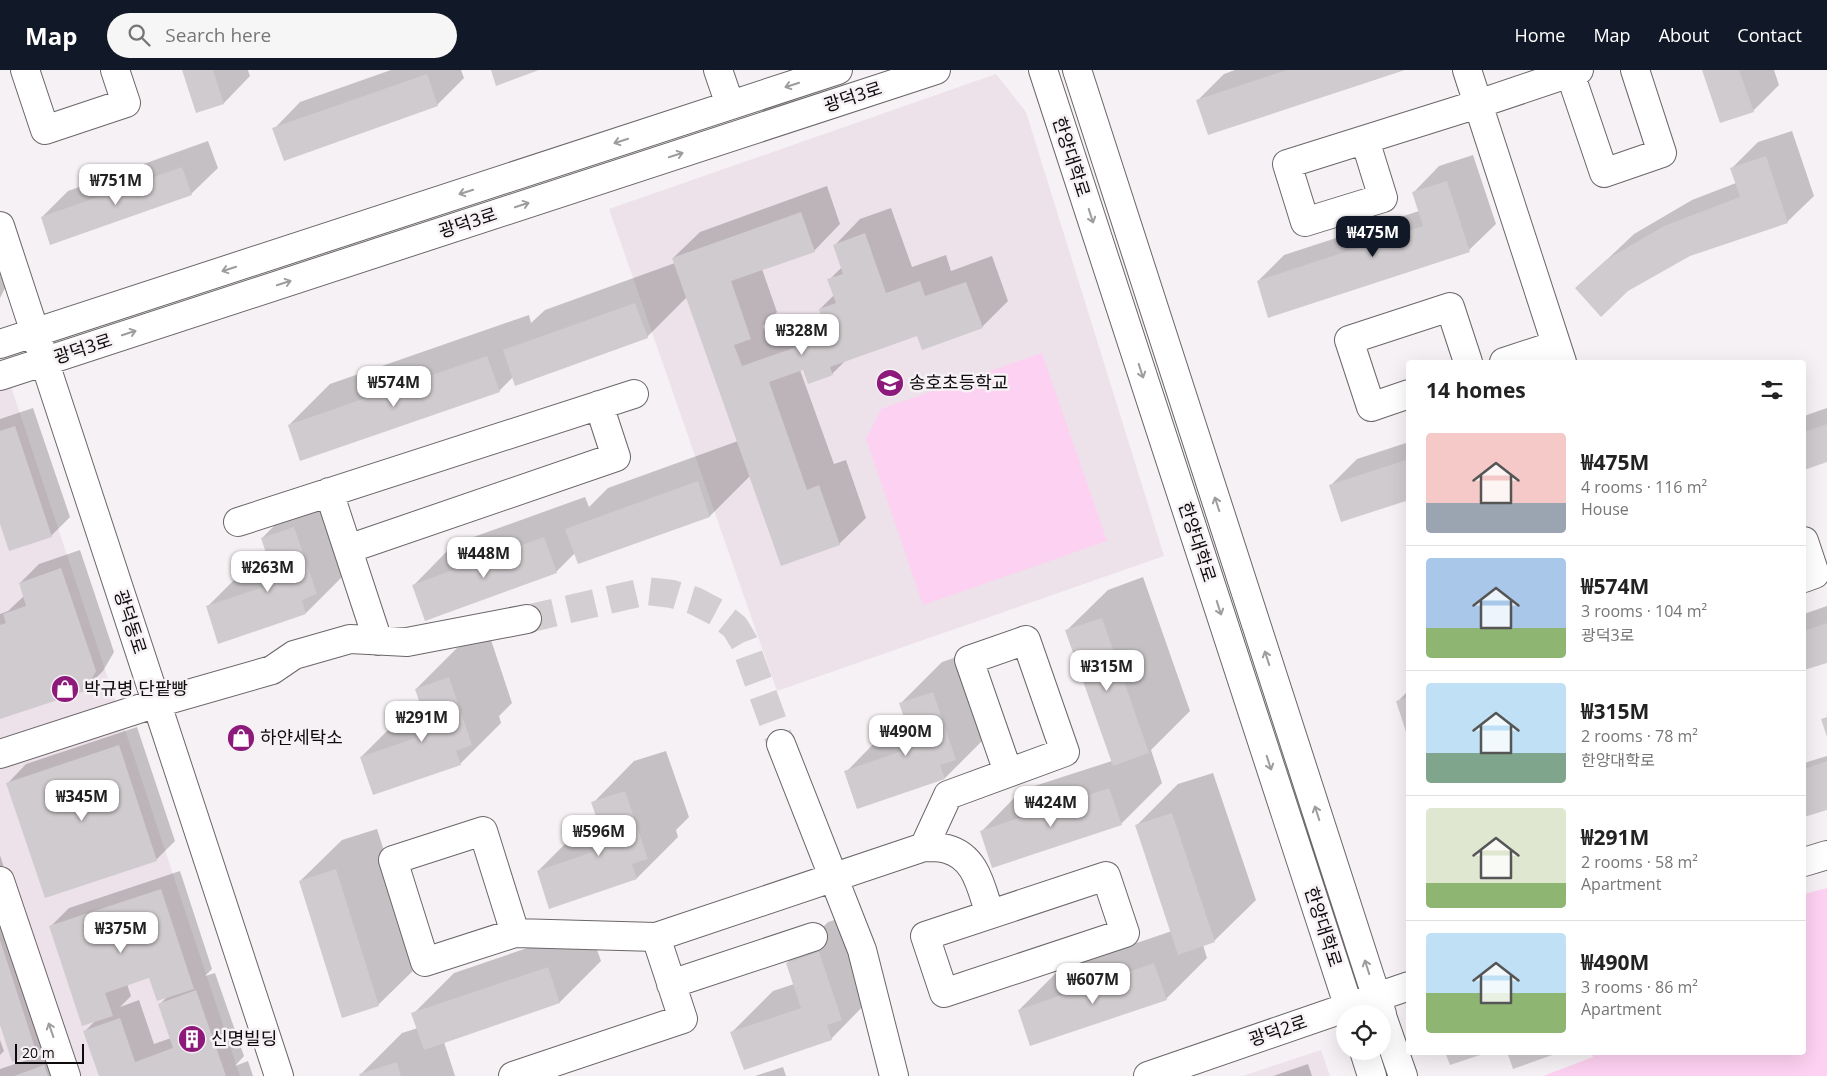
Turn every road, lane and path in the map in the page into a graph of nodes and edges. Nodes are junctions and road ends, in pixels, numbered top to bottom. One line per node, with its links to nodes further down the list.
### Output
1 (25, 70): 2 (street)
2 (115, 70)
3 (718, 70): 12 (street)
4 (838, 70): 12 (street, 광덕3로, one-way to 12)
5 (936, 70): 20 (street, 광덕3로, one-way to 5)
6 (1043, 70): 47 (street, 한양대학로, one-way to 47)
7 (1077, 70): 48 (street, 한양대학로, one-way to 7)
8 (1467, 70): 11 (street)
9 (1635, 70): 10 (street)
10 (1575, 72): 11 (street)
11 (1478, 104): 13 (street); 17 (street)
12 (730, 106): 15 (street, 광덕3로, one-way to 15)
13 (1365, 140)
14 (0, 226): 15 (street, 광덕동로)
15 (35, 333): 16 (street, 광덕3로); 20 (street, 광덕동로)
16 (0, 344)
17 (1559, 354): 19 (street)
18 (1467, 360): 23 (street)
19 (1518, 360)
20 (44, 361): 21 (street, 광덕3로); 32 (street, 광덕동로)
21 (0, 376)
22 (634, 394): 24 (street)
23 (1406, 395)
24 (599, 406): 25 (street); 28 (street)
25 (329, 492): 26 (street); 28 (street)
26 (238, 522)
27 (1806, 546): 29 (street)
28 (348, 549): 31 (street)
29 (1806, 577)
30 (527, 620): 31 (street)
31 (378, 641): 32 (street)
32 (156, 704): 34 (street); 54 (street, 광덕동로)
33 (781, 744): 39 (street)
34 (0, 754)
35 (1008, 772): 35 (street); 36 (street)
36 (924, 847): 39 (street); 41 (street)
37 (1827, 855): 38 (street)
38 (1806, 861)
39 (834, 877): 43 (street); 56 (street)
40 (0, 881): 53 (street, one-way to 40)
41 (990, 914): 41 (street)
42 (515, 933): 42 (street); 43 (street)
43 (656, 937): 45 (street)
44 (813, 937): 45 (street)
45 (671, 984): 55 (street)
46 (1406, 988): 49 (street, 광덕2로)
47 (1348, 1005)
48 (1379, 1005)
49 (1385, 1005)
50 (1336, 1015): 57 (street, 광덕2로)
51 (1391, 1041): 59 (street, 한양대학로)
52 (1367, 1060): 58 (street)
53 (66, 1076)
54 (279, 1076)
55 (513, 1076)
56 (894, 1076)
57 (1148, 1076)
58 (1372, 1076)
59 (1403, 1076)

